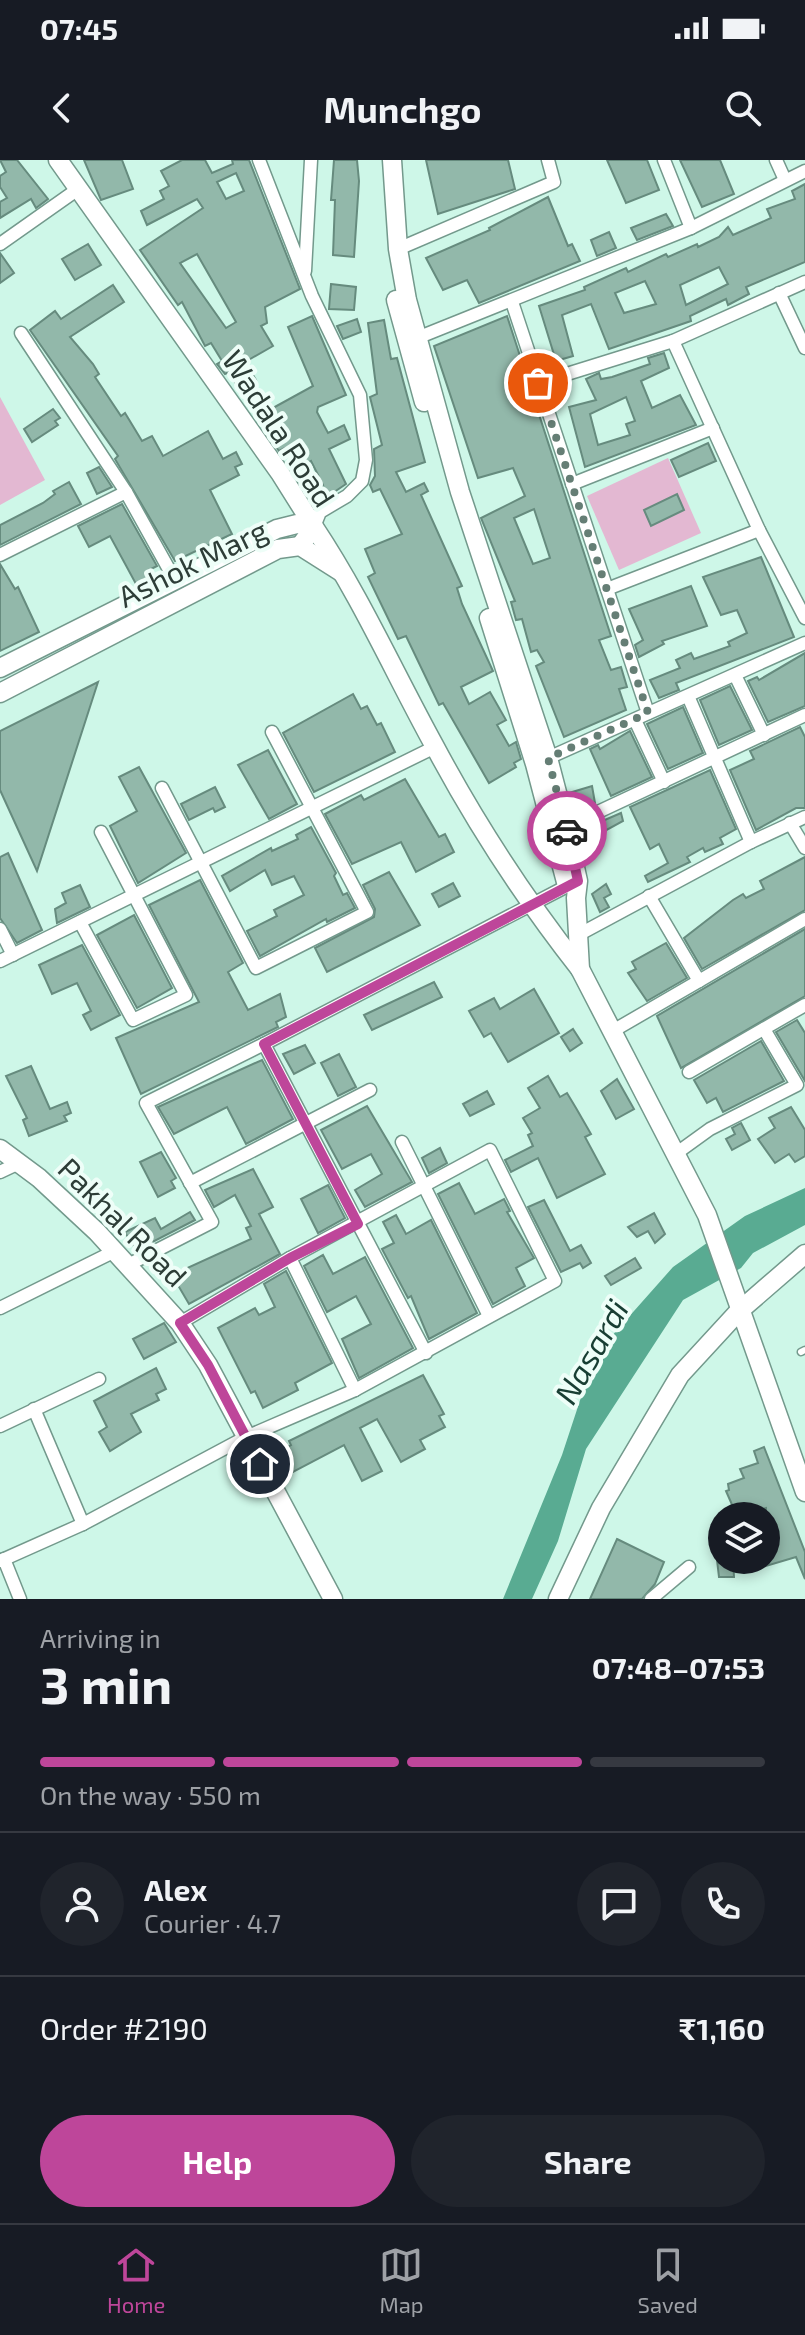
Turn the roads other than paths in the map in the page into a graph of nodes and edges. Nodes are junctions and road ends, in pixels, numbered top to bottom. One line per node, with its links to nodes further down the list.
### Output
1 (46, 160): 12 (street, Wadala Road)
2 (58, 160): 20 (street, Wadala Road)
3 (259, 160): 16 (street)
4 (311, 160): 16 (street)
5 (380, 160): 22 (street)
6 (392, 160): 15 (street)
7 (548, 160): 15 (street)
8 (664, 160): 13 (street)
9 (776, 160): 11 (street)
10 (805, 171): 11 (street)
11 (785, 180): 13 (street)
12 (71, 194): 14 (street); 20 (street, Wadala Road)
13 (691, 228): 19 (street)
14 (0, 244)
15 (398, 249): 22 (street)
16 (305, 279): 29 (street)
17 (805, 282): 18 (street)
18 (779, 293): 23 (street); 24 (street)
19 (512, 302): 22 (street); 25 (street)
20 (168, 323): 29 (street, Wadala Road)
21 (21, 333): 28 (street)
22 (412, 340): 38 (street)
23 (673, 341): 25 (street); 26 (street)
24 (805, 348)
25 (538, 383): 27 (street)
26 (713, 428): 27 (street); 30 (street)
27 (572, 484): 35 (street)
28 (126, 492): 32 (street); 34 (street)
29 (305, 525): 31 (street, Wadala Road); 33 (street, Ashok Marg); 34 (street, Ashok Marg)
30 (759, 530): 35 (street); 36 (street)
31 (300, 546): 33 (street, Ashok Marg); 41 (street, Ashok Marg)
32 (0, 555)
33 (346, 576): 48 (street)
34 (176, 582): 39 (street, Ashok Marg)
35 (607, 589): 43 (street)
36 (805, 618)
37 (805, 643): 40 (street)
38 (507, 654): 50 (street); 61 (street)
39 (0, 668)
40 (735, 675): 42 (street); 47 (street)
41 (0, 693)
42 (688, 696): 43 (street); 49 (street)
43 (648, 713): 45 (street)
44 (805, 715): 47 (street)
45 (635, 720): 50 (street); 51 (street)
46 (272, 732): 53 (street)
47 (764, 735): 49 (street)
48 (435, 747): 53 (street); 64 (street)
49 (717, 756): 51 (street); 58 (street)
50 (548, 758): 56 (street)
51 (664, 782): 56 (street)
52 (162, 788): 60 (street)
53 (312, 808): 60 (street); 60 (street)
54 (805, 817): 55 (street)
55 (790, 823): 58 (street); 59 (street)
56 (566, 827): 61 (street)
57 (101, 832): 62 (street)
58 (751, 842): 63 (street)
59 (805, 848)
60 (201, 862): 62 (street)
61 (574, 888): 64 (street); 68 (street)
62 (135, 895): 66 (street); 66 (street)
63 (649, 896): 68 (street); 72 (street)
64 (529, 905): 71 (street); 76 (street)
65 (805, 919): 72 (street)
66 (80, 922): 69 (street)
67 (0, 929): 69 (street)
68 (578, 935): 71 (street)
69 (13, 955): 70 (street)
70 (0, 961)
71 (580, 969): 75 (street)
72 (699, 981): 75 (street)
73 (805, 1005): 74 (street)
74 (764, 1029): 77 (street); 82 (street)
75 (611, 1032): 82 (street)
76 (264, 1044): 79 (street); 85 (street)
77 (689, 1072)
78 (370, 1090): 79 (street)
79 (305, 1122): 85 (street); 87 (street)
80 (402, 1142): 86 (street)
81 (0, 1149): 83 (street, Pakhal Road)
82 (674, 1155): 91 (street)
83 (19, 1163): 84 (street); 89 (street, Pakhal Road)
84 (0, 1172)
85 (190, 1183): 89 (street)
86 (427, 1187): 87 (street); 93 (street); 93 (street)
87 (358, 1224): 90 (street); 95 (street)
88 (805, 1256): 91 (street)
89 (122, 1258): 92 (street); 94 (street, Pakhal Road)
90 (290, 1258): 94 (street); 97 (street)
91 (740, 1305): 101 (street); 102 (street); 108 (street)
92 (0, 1308)
93 (488, 1314): 95 (street)
94 (180, 1323): 100 (street, Pakhal Road)
95 (426, 1353): 97 (street)
96 (99, 1379): 98 (street)
97 (355, 1390): 100 (street)
98 (34, 1409): 99 (street); 103 (street)
99 (0, 1426)
100 (246, 1437): 103 (street); 107 (street, Pakhal Road)
101 (805, 1464)
102 (805, 1492)
103 (83, 1524): 104 (street)
104 (2, 1560): 106 (street)
105 (689, 1567): 109 (street)
106 (20, 1599)
107 (333, 1599)
108 (558, 1599)
109 (651, 1599)

